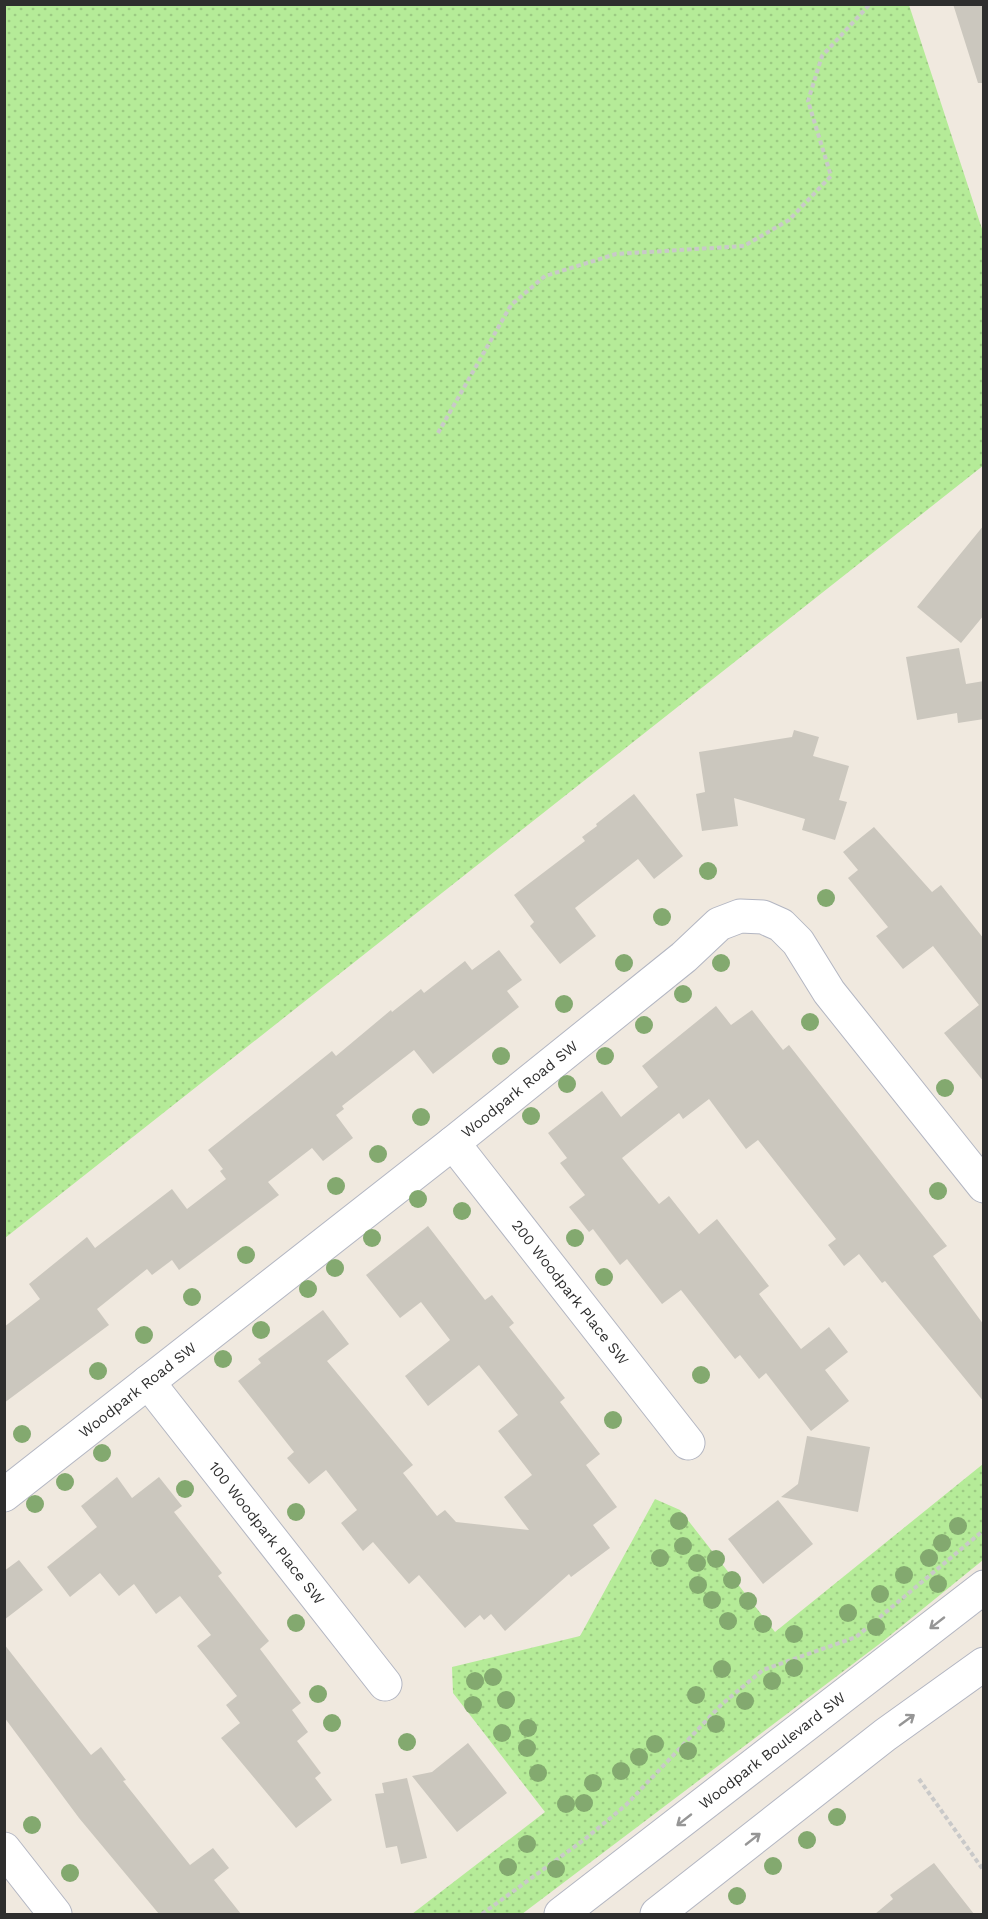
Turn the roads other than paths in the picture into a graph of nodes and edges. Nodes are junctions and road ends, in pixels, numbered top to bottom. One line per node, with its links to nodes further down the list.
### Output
1 (453, 1143): 2 (street, Woodpark Road SW); 3 (street, Woodpark Road SW); 4 (street, 200 Woodpark Place SW)
2 (984, 1186)
3 (148, 1382): 5 (street, Woodpark Road SW); 8 (street, 100 Woodpark Place SW)
4 (688, 1443)
5 (4, 1495)
6 (984, 1587): 11 (street, Woodpark Boulevard SW, one-way to 11)
7 (984, 1664): 12 (street, one-way to 7)
8 (385, 1684)
9 (4, 1849): 10 (street)
10 (55, 1914)
11 (561, 1914)
12 (657, 1914)

